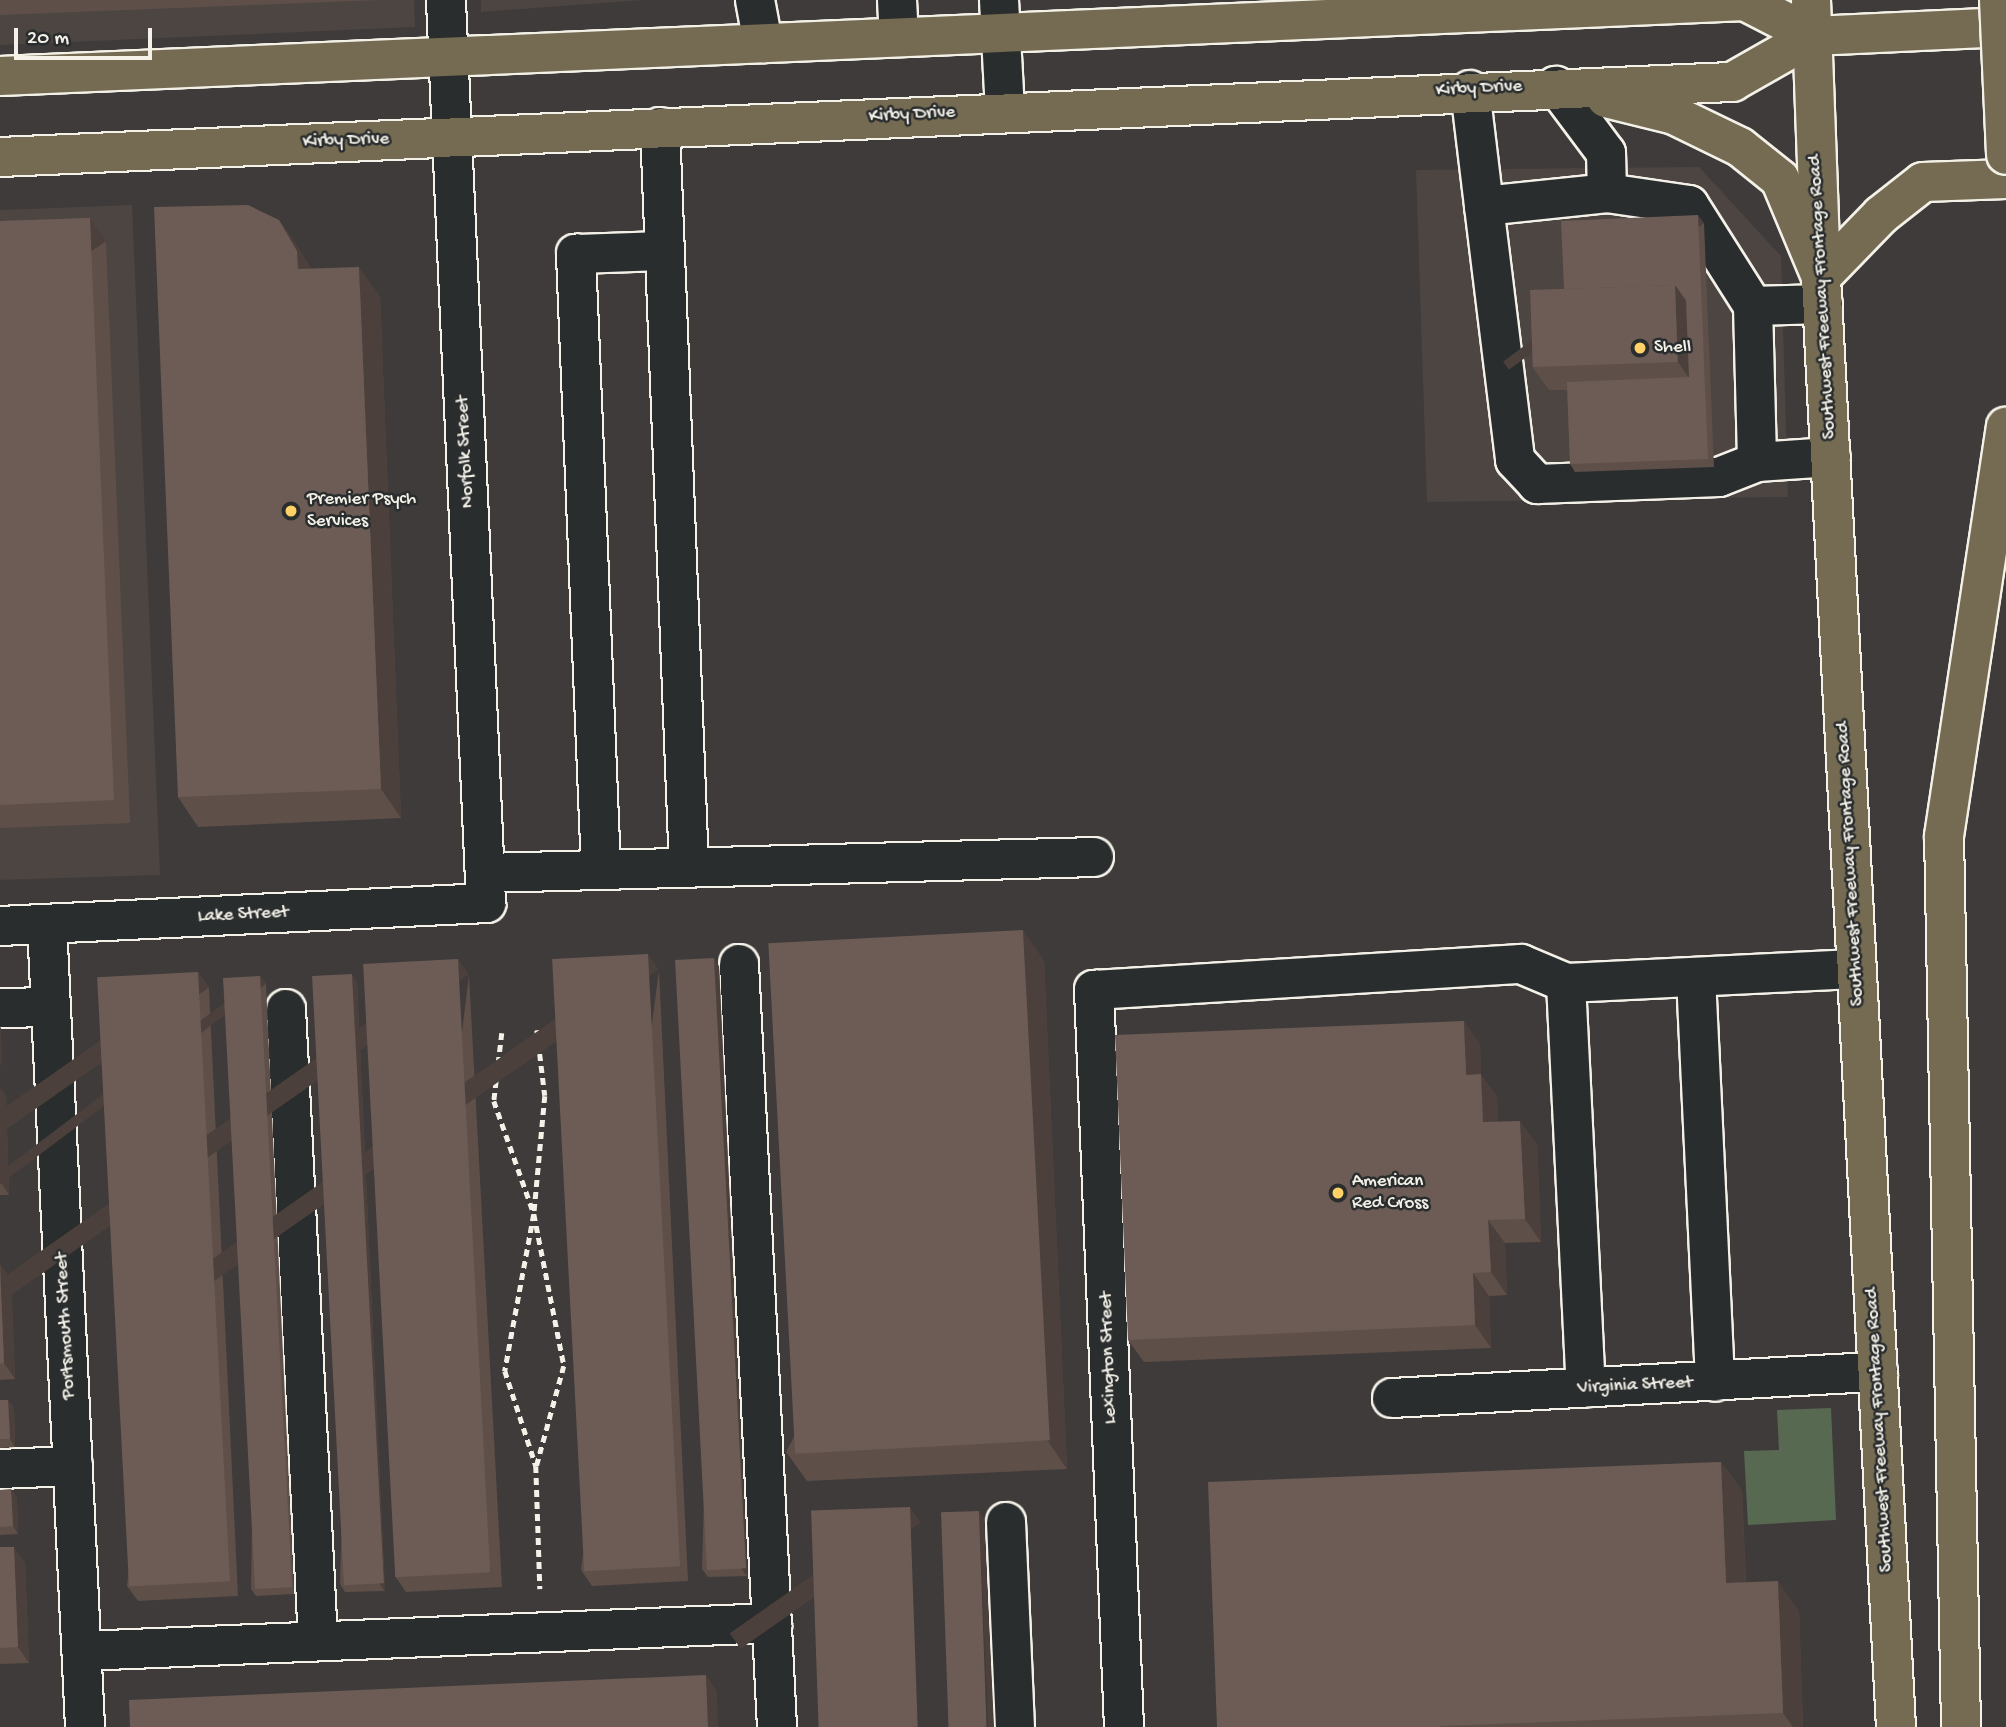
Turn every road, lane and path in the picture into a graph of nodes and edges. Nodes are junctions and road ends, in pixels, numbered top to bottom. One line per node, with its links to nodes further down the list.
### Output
1 (446, 0): 11 (street, Norfolk Street)
2 (755, 0): 10 (street)
3 (897, 0): 9 (street)
4 (1998, 0): 18 (main road, bridge)
5 (1401, 8): 6 (main road, Kirby Drive); 7 (main road, Kirby Drive)
6 (1000, 17): 9 (main road, Kirby Drive); 15 (street)
7 (1812, 18): 8 (main road, Kirby Drive); 13 (main road, Kirby Drive); 24 (main road, Southwest Freeway Frontage Road)
8 (2006, 27)
9 (899, 37): 10 (main road, Kirby Drive)
10 (763, 43): 11 (main road, Kirby Drive)
11 (449, 56): 12 (main road, Kirby Drive); 17 (street, Norfolk Street)
12 (0, 76)
13 (1556, 86): 14 (main road, Kirby Drive); 21 (street); 24 (main road)
14 (1471, 90): 15 (main road, Kirby Drive); 22 (street)
15 (1005, 111): 16 (main road, Kirby Drive)
16 (660, 127): 17 (main road, Kirby Drive); 23 (street)
17 (452, 136): 19 (main road, Kirby Drive); 32 (street, Norfolk Street)
18 (2006, 155)
19 (0, 157)
20 (2006, 179): 24 (main road)
21 (1607, 194): 22 (street); 25 (street)
22 (1484, 206): 28 (street)
23 (664, 251): 30 (street); 31 (street)
24 (1822, 290): 25 (street); 27 (main road, Southwest Freeway Frontage Road)
25 (1753, 306): 28 (street)
26 (2006, 427): 62 (main road)
27 (1831, 457): 28 (street); 36 (main road, Southwest Freeway Frontage Road)
28 (1757, 462)
29 (1094, 857): 30 (street, Lake Street)
30 (689, 867): 31 (street, Lake Street)
31 (601, 869): 32 (street, Lake Street)
32 (485, 888): 33 (street, Lake Street)
33 (47, 924): 34 (street, Lake Street); 39 (street, Portsmouth Street)
34 (0, 926)
35 (739, 964): 53 (street)
36 (1856, 969): 37 (street); 45 (main road, Southwest Freeway Frontage Road)
37 (1696, 977): 38 (street); 46 (street)
38 (1566, 983): 47 (street); 60 (street, Lexington Street)
39 (51, 1007): 40 (street); 49 (street, Portsmouth Street)
40 (0, 1008)
41 (286, 1009): 55 (street)
42 (537, 1030): 44 (path)
43 (502, 1033): 44 (path)
44 (534, 1214): 50 (path); 50 (path)
45 (1878, 1372): 46 (street, Virginia Street); 61 (main road, Southwest Freeway Frontage Road)
46 (1715, 1382): 47 (street, Virginia Street)
47 (1586, 1388): 48 (street, Virginia Street)
48 (1392, 1398)
49 (73, 1466): 51 (street); 56 (street, Portsmouth Street)
50 (537, 1466): 54 (path)
51 (0, 1469)
52 (1006, 1522): 59 (street)
53 (772, 1623): 54 (street); 58 (street)
54 (542, 1632): 55 (street)
55 (318, 1641): 56 (street)
56 (82, 1651): 57 (street, Portsmouth Street)
57 (85, 1727)
58 (777, 1727)
59 (1015, 1727)
60 (1124, 1727)
61 (1896, 1727)
62 (1961, 1727)

